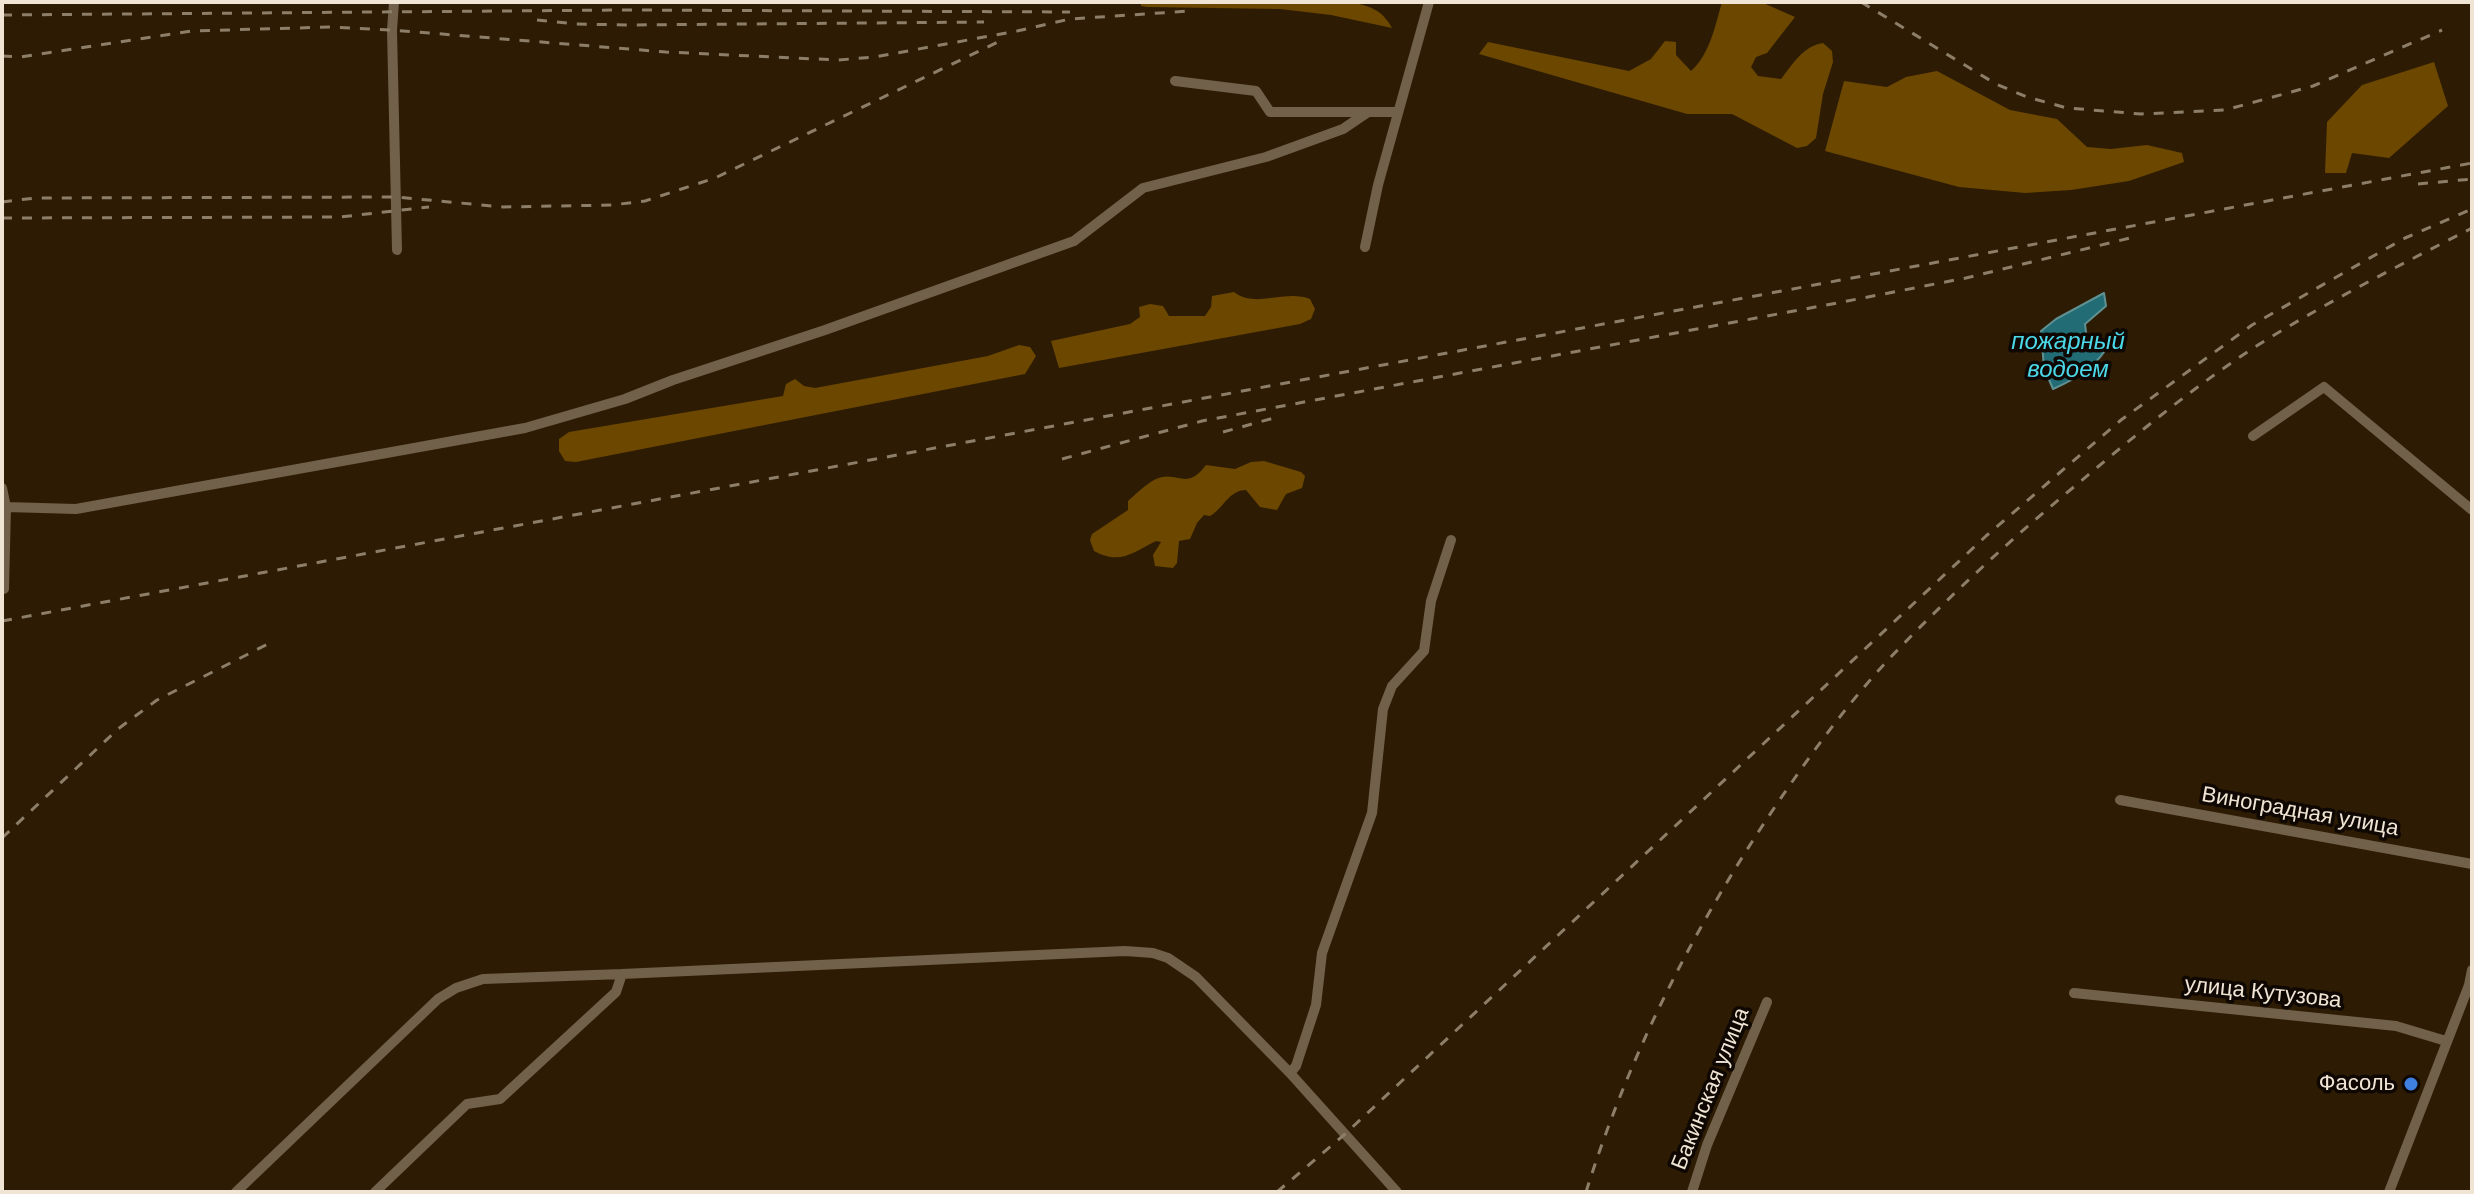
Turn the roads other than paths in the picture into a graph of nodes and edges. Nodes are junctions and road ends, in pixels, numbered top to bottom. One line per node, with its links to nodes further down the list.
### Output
1 (394, 2): 7 (street)
2 (1429, 2): 5 (street)
3 (1175, 81): 4 (street)
4 (1368, 112): 5 (street); 10 (street)
5 (1398, 112): 6 (street)
6 (1365, 247)
7 (397, 250)
8 (2253, 436): 11 (street)
9 (2, 488): 10 (street)
10 (6, 507): 13 (street)
11 (2472, 510)
12 (1451, 540): 21 (street)
13 (4, 589)
14 (2120, 800): 15 (street, Виноградная улица)
15 (2472, 864)
16 (2472, 970): 20 (street)
17 (622, 974): 21 (street); 22 (street); 23 (street)
18 (2074, 993): 20 (street, улица Кутузова)
19 (1767, 1002): 25 (street, Бакинская улица)
20 (2446, 1041): 26 (street)
21 (1290, 1073): 24 (street)
22 (236, 1192)
23 (375, 1192)
24 (1397, 1192)
25 (1692, 1192)
26 (2389, 1192)

